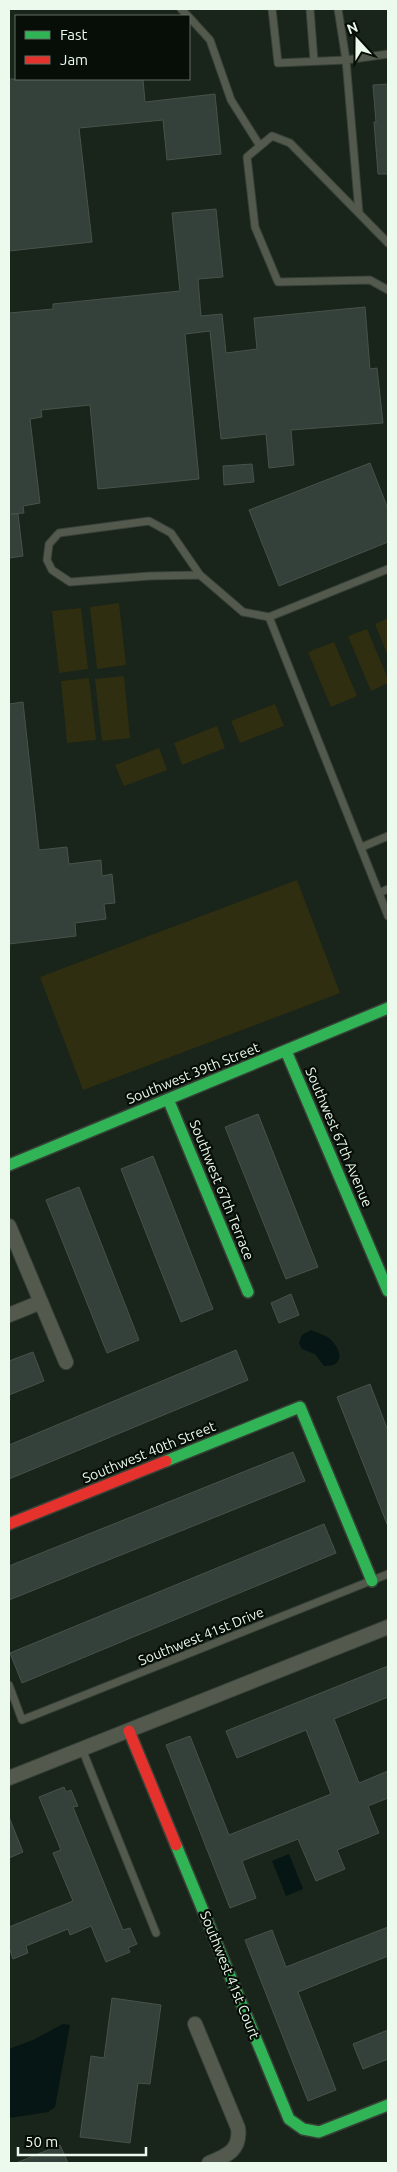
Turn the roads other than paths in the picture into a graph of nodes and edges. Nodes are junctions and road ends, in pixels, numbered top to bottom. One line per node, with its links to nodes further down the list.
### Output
1 (272, 9): 7 (lane)
2 (310, 9): 7 (lane)
3 (338, 9): 6 (lane)
4 (190, 19): 8 (lane)
5 (388, 54): 6 (lane)
6 (346, 60): 7 (lane); 9 (lane)
7 (314, 61)
8 (260, 146): 9 (lane); 11 (lane)
9 (359, 214): 10 (lane)
10 (388, 243)
11 (388, 290)
12 (388, 569): 14 (lane)
13 (200, 574): 13 (lane); 14 (lane)
14 (269, 617): 16 (lane)
15 (388, 836): 16 (lane)
16 (362, 847): 18 (lane)
17 (388, 889): 18 (lane)
18 (379, 893): 19 (lane)
19 (388, 916)
20 (388, 1008): 21 (street, Southwest 39th Street)
21 (286, 1051): 22 (street, Southwest 39th Street); 25 (street, Southwest 67th Avenue)
22 (168, 1099): 23 (street, Southwest 39th Street); 26 (street, Southwest 67th Terrace)
23 (9, 1165)
24 (9, 1226): 27 (street)
25 (388, 1291)
26 (248, 1292)
27 (41, 1302): 28 (street); 29 (street)
28 (9, 1315)
29 (66, 1362)
30 (9, 1524): 32 (street, Southwest 40th Street)
31 (388, 1574): 32 (lane, Southwest 41st Drive)
32 (372, 1581): 34 (lane, Southwest 41st Drive)
33 (388, 1627): 35 (street)
34 (9, 1685)
35 (129, 1731): 36 (street); 40 (street, Southwest 41st Court)
36 (82, 1749): 37 (street); 38 (lane)
37 (9, 1778)
38 (156, 1933)
39 (195, 2024): 41 (street)
40 (388, 2105)
41 (209, 2163)

